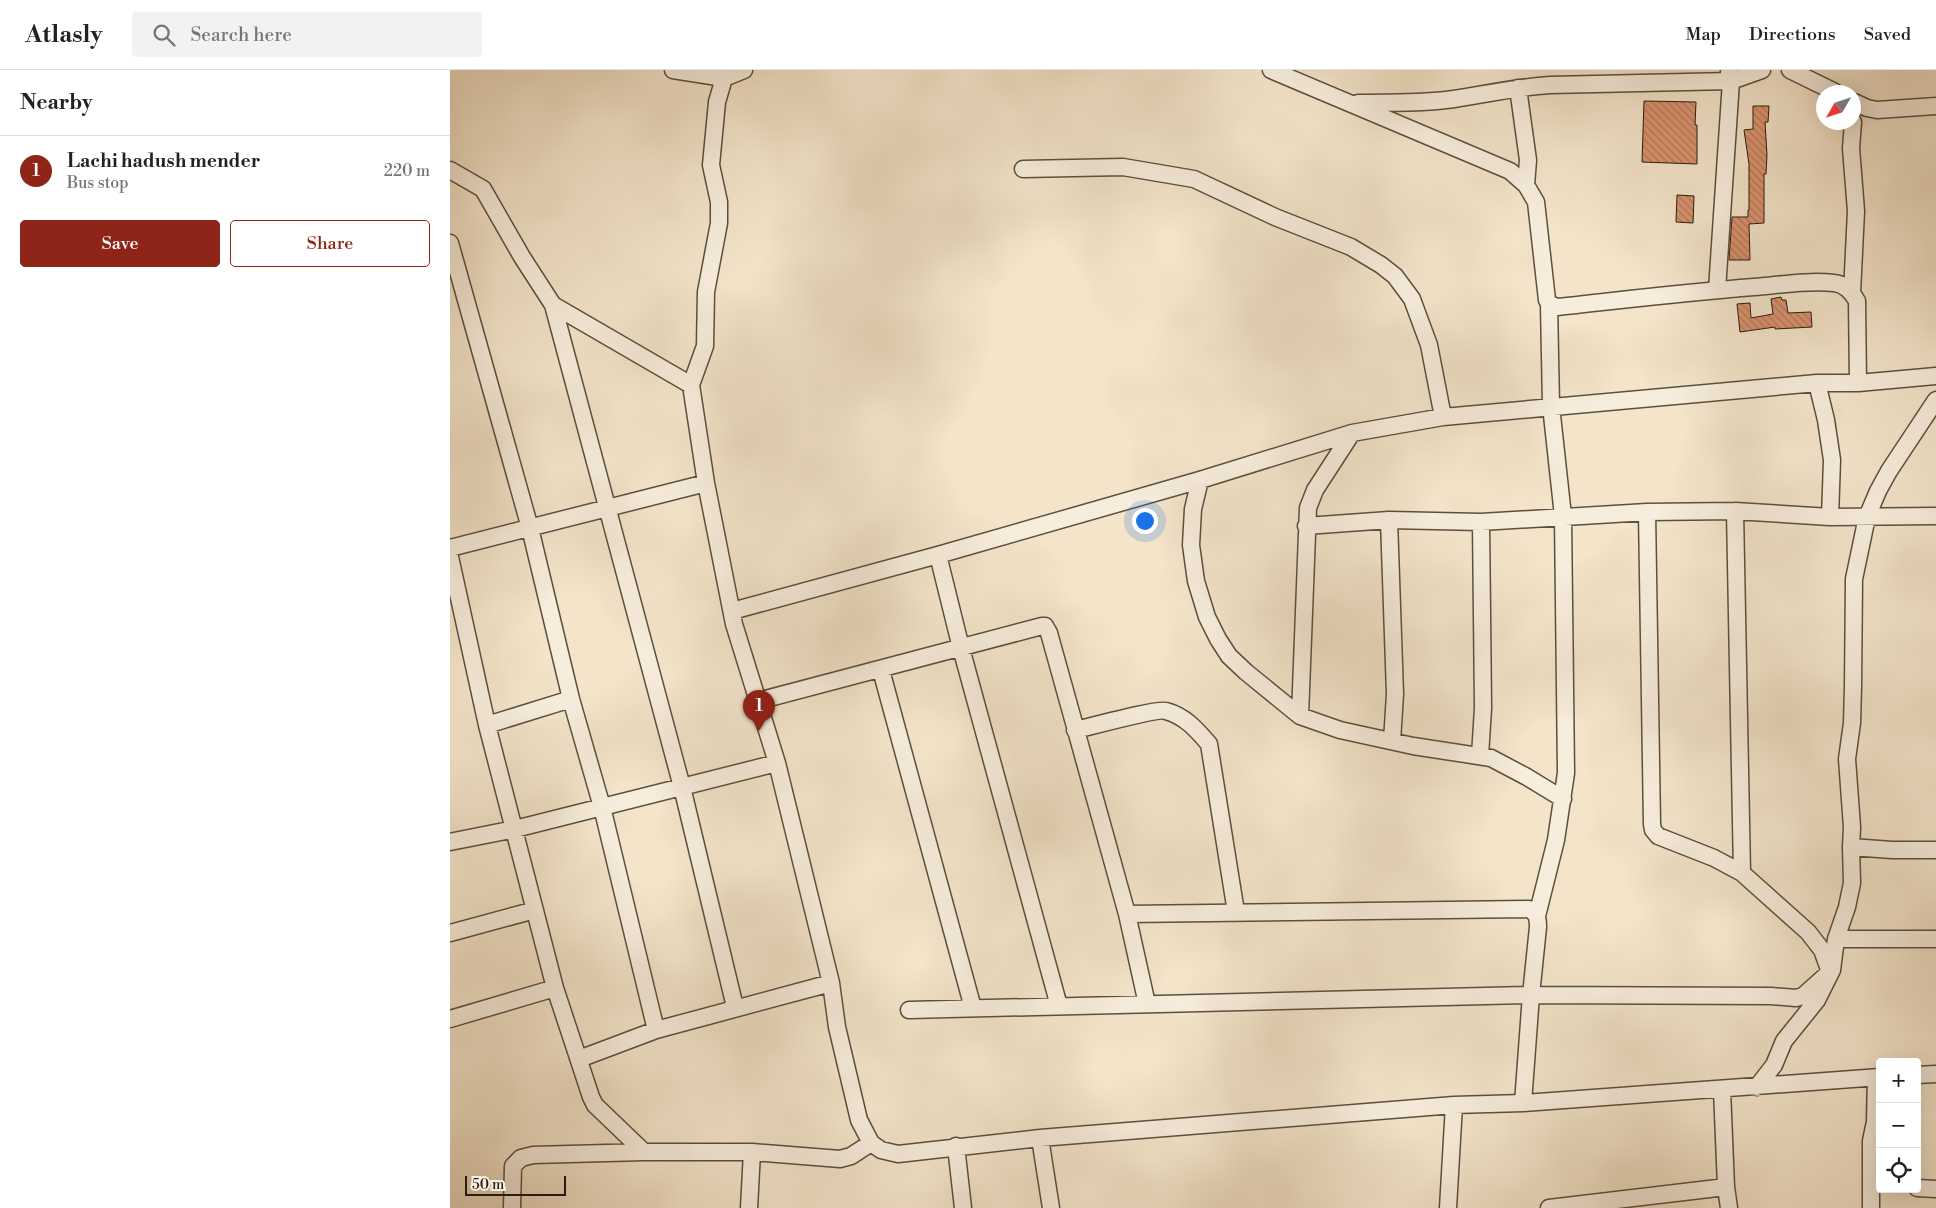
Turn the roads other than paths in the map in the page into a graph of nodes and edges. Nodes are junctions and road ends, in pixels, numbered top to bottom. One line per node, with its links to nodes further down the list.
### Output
1 (673, 70): 7 (street)
2 (744, 70): 7 (street)
3 (1271, 70): 10 (street)
4 (1762, 70): 6 (street)
5 (1790, 70): 8 (street)
6 (1730, 75): 9 (street); 18 (street)
7 (724, 78): 25 (street)
8 (1821, 85)
9 (1518, 88): 10 (street); 16 (street)
10 (1350, 103): 16 (street)
11 (1936, 106): 12 (street)
12 (1861, 108)
13 (1852, 130): 19 (street)
14 (1023, 169): 28 (street)
15 (450, 170): 20 (street)
16 (1526, 185): 21 (street)
17 (450, 243): 42 (street)
18 (1717, 290): 19 (street); 21 (street)
19 (1852, 293): 24 (street)
20 (553, 304): 25 (street); 32 (street)
21 (1549, 304): 27 (street)
22 (1936, 376): 24 (street)
23 (1817, 383): 24 (street); 27 (street); 37 (street)
24 (1858, 383)
25 (691, 385): 31 (street)
26 (1936, 400): 38 (street)
27 (1551, 406): 28 (street); 35 (street)
28 (1443, 417): 29 (street)
29 (1352, 433): 30 (street); 41 (street)
30 (1200, 480): 44 (street); 51 (street)
31 (706, 483): 32 (street); 46 (street)
32 (609, 507): 42 (street); 57 (street)
33 (1735, 511): 34 (street); 37 (street); 64 (street)
34 (1647, 512): 35 (street); 64 (street)
35 (1563, 516): 40 (street); 58 (street)
36 (1936, 516): 38 (street)
37 (1830, 517): 38 (street)
38 (1867, 517): 62 (street)
39 (1389, 520): 40 (street); 41 (street); 54 (street)
40 (1481, 522): 55 (street)
41 (1306, 526): 51 (street)
42 (530, 528): 43 (street); 49 (street)
43 (450, 548)
44 (938, 555): 46 (street); 47 (street)
45 (450, 557): 52 (street)
46 (732, 611): 50 (street)
47 (961, 648): 48 (street); 53 (street); 78 (street)
48 (880, 670): 50 (street); 80 (street)
49 (571, 699): 52 (street); 59 (street)
50 (758, 702): 56 (street)
51 (1300, 716): 54 (street)
52 (487, 725): 60 (street)
53 (1075, 730): 66 (street); 67 (street)
54 (1392, 741): 55 (street)
55 (1480, 756): 58 (street)
56 (777, 763): 57 (street); 73 (street)
57 (682, 787): 59 (street); 79 (street)
58 (1563, 799): 68 (street)
59 (602, 807): 60 (street); 83 (street)
60 (515, 829): 61 (street); 65 (street)
61 (450, 842)
62 (1851, 847): 63 (street); 71 (street)
63 (1936, 850)
64 (1742, 873): 72 (street)
65 (535, 910): 69 (street); 74 (street)
66 (1236, 912): 67 (street); 68 (street)
67 (1127, 914): 77 (street)
68 (1537, 916): 75 (street)
69 (450, 933)
70 (1936, 938): 71 (street)
71 (1836, 939): 72 (street)
72 (1831, 971): 76 (street); 84 (street)
73 (831, 983): 79 (street); 95 (street)
74 (555, 988): 82 (street); 85 (street)
75 (1531, 995): 76 (street); 77 (street); 91 (street)
76 (1801, 996): 84 (street)
77 (1148, 1004): 78 (street)
78 (1059, 1006): 80 (street)
79 (735, 1007): 83 (street)
80 (973, 1008): 81 (street)
81 (909, 1010)
82 (450, 1019)
83 (656, 1030): 85 (street)
84 (1784, 1041): 89 (street)
85 (579, 1059): 97 (street)
86 (1936, 1074): 87 (street)
87 (1921, 1075)
88 (1876, 1078): 89 (street)
89 (1758, 1086): 90 (street)
90 (1722, 1090): 91 (street); 100 (street)
91 (1523, 1103): 93 (street)
92 (1876, 1103): 99 (street)
93 (1454, 1105): 94 (street); 107 (street)
94 (1040, 1138): 96 (street); 106 (street)
95 (871, 1143): 96 (street); 98 (street)
96 (956, 1146): 105 (street)
97 (644, 1152): 98 (street); 103 (street)
98 (752, 1152): 104 (street)
99 (1876, 1186): 110 (street)
100 (1726, 1187): 108 (street); 109 (street)
101 (1921, 1188): 102 (street)
102 (1936, 1189)
103 (512, 1208)
104 (749, 1208)
105 (963, 1208)
106 (1051, 1208)
107 (1448, 1208)
108 (1549, 1208)
109 (1729, 1208)
110 (1871, 1208)

